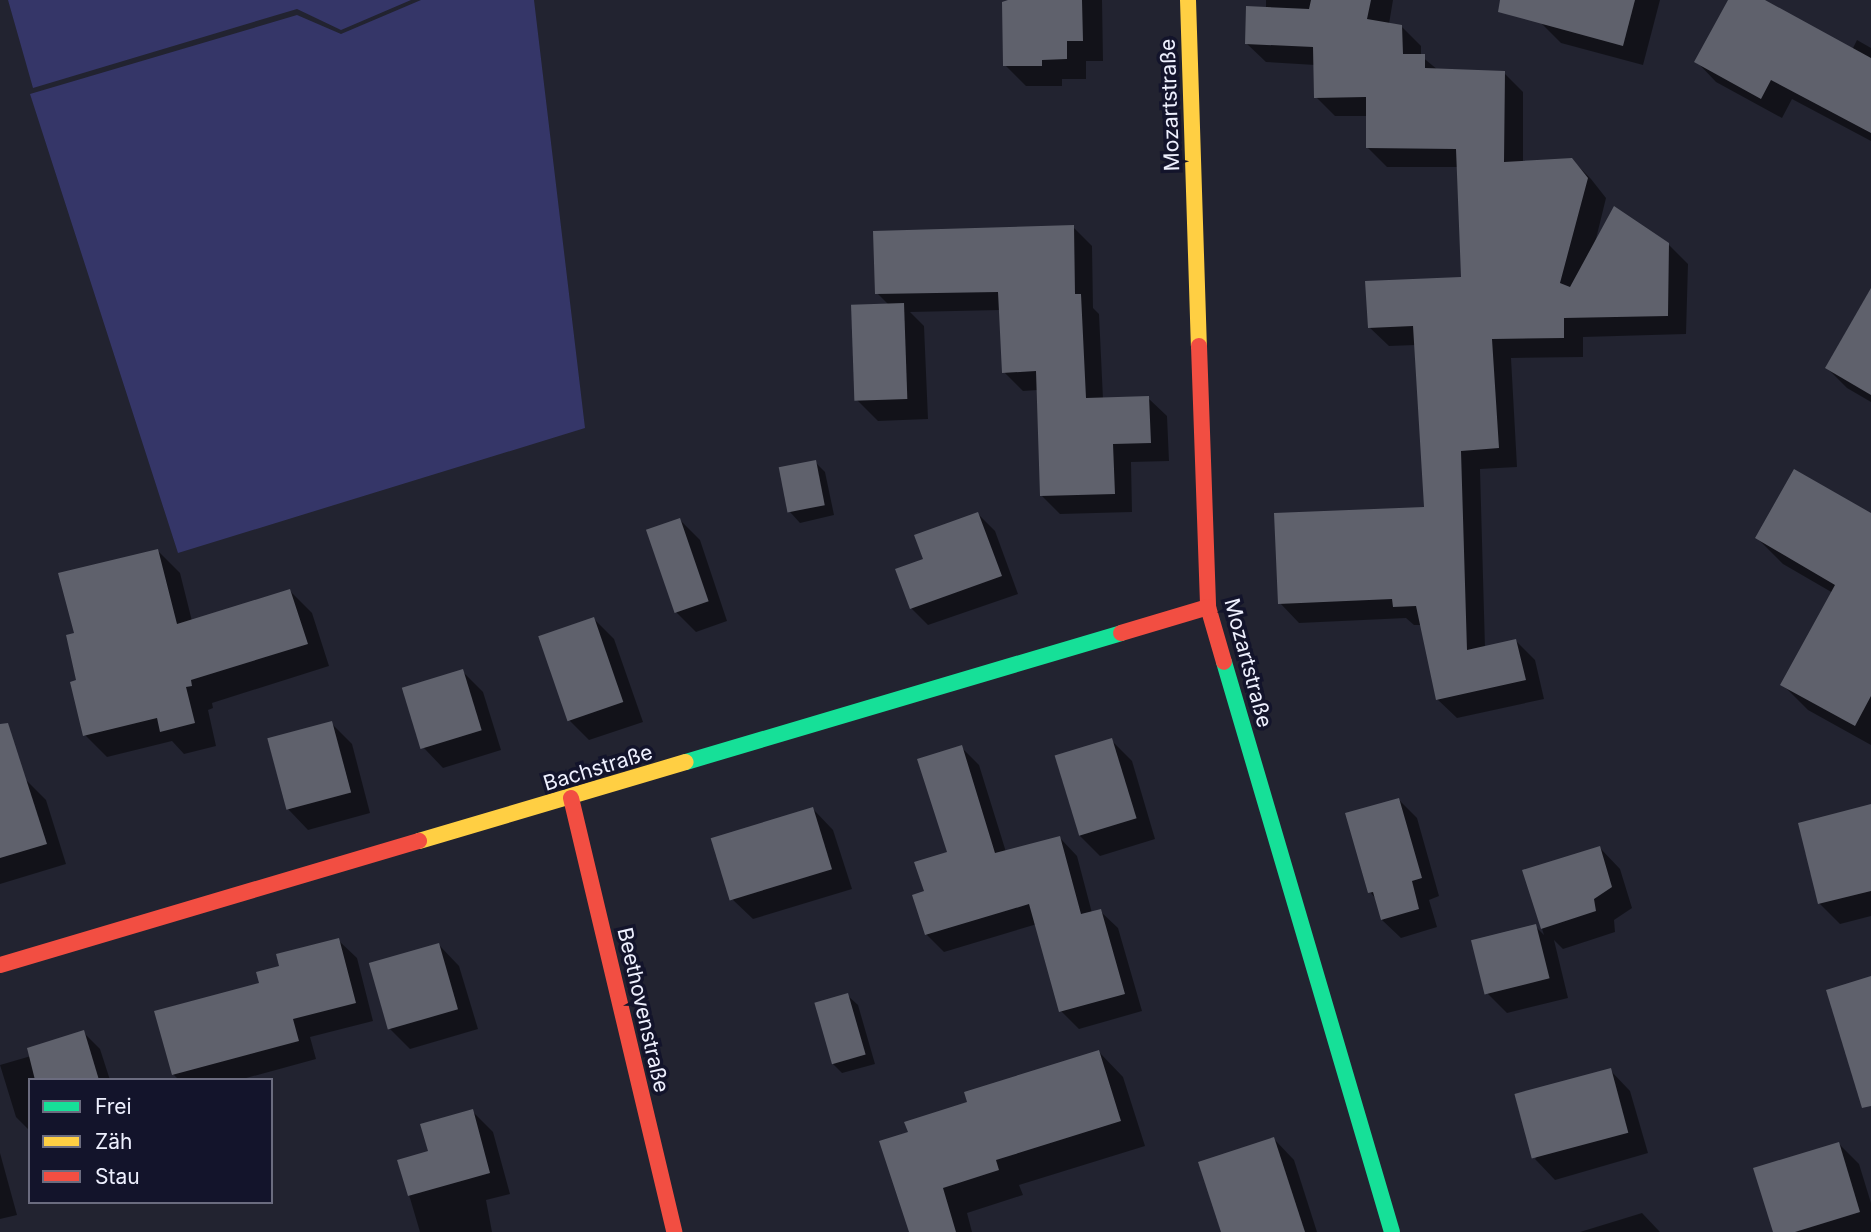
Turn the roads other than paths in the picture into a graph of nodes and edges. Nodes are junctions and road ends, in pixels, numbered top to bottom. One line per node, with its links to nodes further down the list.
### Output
1 (1188, 0): 2 (street, Mozartstraße)
2 (1208, 607): 3 (street, Bachstraße); 6 (street, Mozartstraße)
3 (571, 798): 4 (street, Bachstraße); 5 (street, Beethovenstraße)
4 (0, 965)
5 (674, 1232)
6 (1392, 1232)

